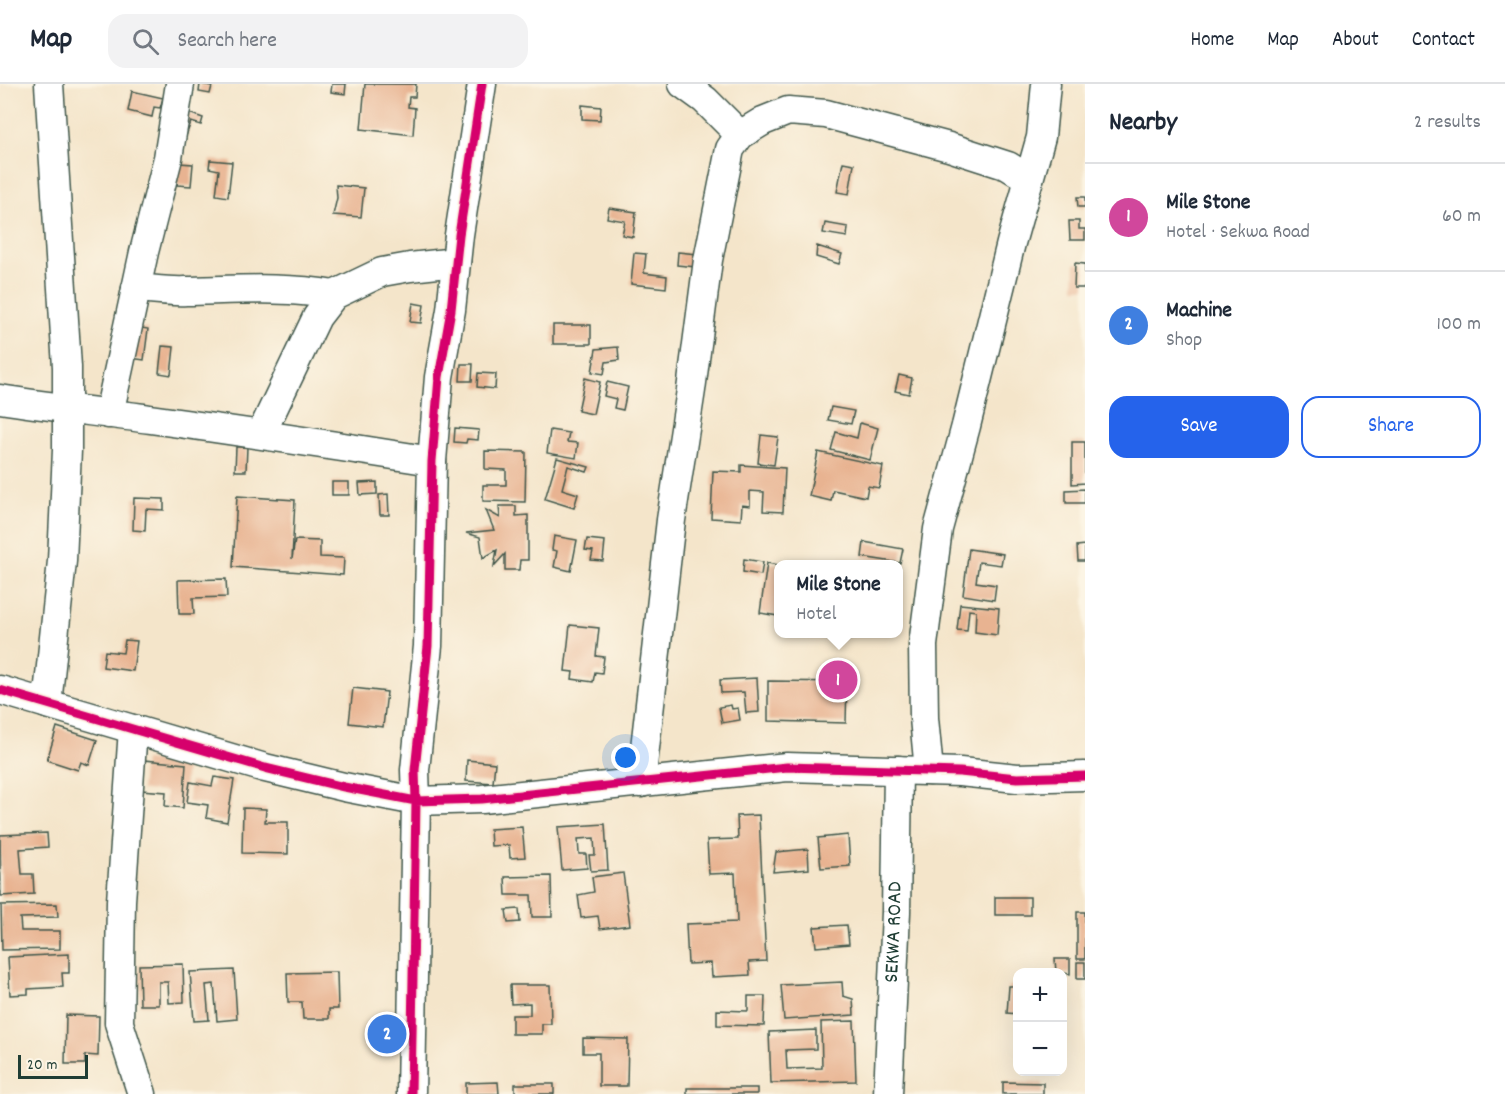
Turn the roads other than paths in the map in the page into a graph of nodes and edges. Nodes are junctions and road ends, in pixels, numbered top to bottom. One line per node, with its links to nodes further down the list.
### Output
1 (50, 84): 12 (street)
2 (180, 84): 9 (street)
3 (482, 84): 8 (street)
4 (683, 84): 6 (street)
5 (1046, 84): 7 (street)
6 (740, 135): 7 (street); 22 (street)
7 (1029, 179): 20 (street)
8 (456, 262): 10 (street); 15 (street)
9 (136, 288): 10 (street); 13 (street)
10 (334, 296): 14 (street)
11 (0, 399): 12 (street)
12 (67, 410): 13 (street); 17 (street)
13 (109, 414): 14 (street)
14 (261, 434): 15 (street)
15 (432, 461): 23 (street)
16 (0, 690): 17 (street)
17 (47, 704): 18 (street)
18 (133, 729): 23 (street); 24 (street)
19 (898, 770): 20 (street); 22 (street); 26 (street, SEKWA ROAD)
20 (929, 771): 21 (street)
21 (1085, 776)
22 (641, 783): 23 (street)
23 (416, 801): 25 (street)
24 (142, 1094)
25 (411, 1094)
26 (888, 1094)

